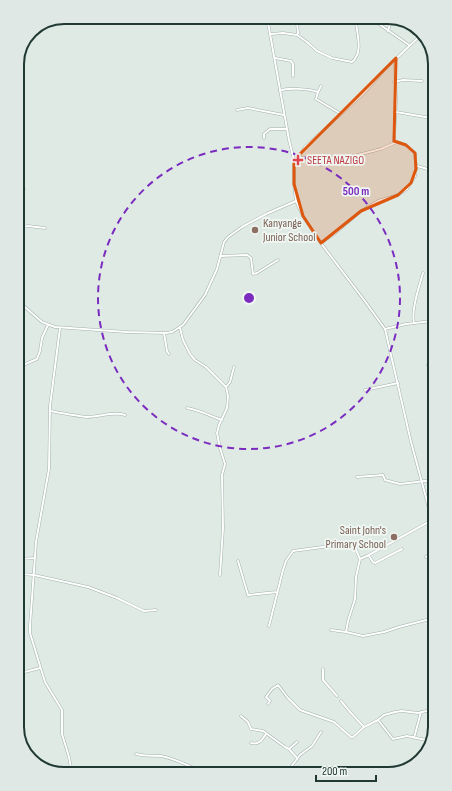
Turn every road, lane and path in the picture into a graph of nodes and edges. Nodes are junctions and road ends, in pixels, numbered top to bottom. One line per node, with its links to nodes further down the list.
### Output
1 (269, 24): 7 (street)
2 (297, 24): 8 (street)
3 (356, 24): 8 (street)
4 (379, 24): 6 (street)
5 (390, 24): 6 (street)
6 (388, 31): 10 (street)
7 (271, 34): 8 (street); 11 (street)
8 (297, 35)
9 (418, 38): 10 (street)
10 (410, 45): 12 (street)
11 (275, 58): 13 (street); 17 (street)
12 (396, 58): 15 (street); 21 (street)
13 (293, 76)
14 (422, 81): 15 (street)
15 (394, 82): 20 (street)
16 (321, 86): 18 (street)
17 (280, 91): 18 (street); 22 (street)
18 (318, 92): 21 (street)
19 (237, 110): 22 (street)
20 (396, 112): 23 (street); 26 (street)
21 (341, 114): 27 (street)
22 (284, 115): 24 (street)
23 (428, 117)
24 (286, 129): 25 (street); 28 (street)
25 (264, 138)
26 (394, 143): 27 (street); 29 (street)
27 (298, 158): 28 (street)
28 (294, 160): 31 (street)
29 (417, 166): 30 (street); 34 (street)
30 (428, 169)
31 (296, 201): 34 (street); 35 (street)
32 (24, 227): 33 (street)
33 (45, 228)
34 (321, 243): 44 (street)
35 (221, 256): 36 (street); 43 (street)
36 (278, 260)
37 (422, 273): 40 (street)
38 (24, 306): 41 (street)
39 (428, 321): 40 (street)
40 (414, 323): 44 (street)
41 (48, 325): 42 (street); 47 (street)
42 (60, 328): 45 (street); 53 (street)
43 (180, 328): 45 (street); 50 (street)
44 (385, 329): 49 (street)
45 (164, 333): 46 (street)
46 (169, 354)
47 (24, 365)
48 (234, 367): 50 (street)
49 (398, 383): 51 (street); 58 (street)
50 (226, 386): 55 (street)
51 (365, 390)
52 (187, 408): 55 (street)
53 (50, 411): 54 (street); 64 (street)
54 (125, 415)
55 (222, 420): 69 (street)
56 (357, 477): 58 (street)
57 (428, 481): 58 (street)
58 (421, 482): 59 (street)
59 (428, 506)
60 (428, 522): 62 (street)
61 (402, 549): 62 (street)
62 (369, 556): 65 (street)
63 (24, 558): 64 (street)
64 (35, 558): 68 (street)
65 (360, 559): 70 (street); 75 (street)
66 (238, 561): 70 (street)
67 (24, 574): 68 (street)
68 (34, 575): 71 (street); 76 (street)
69 (220, 575)
70 (277, 592): 73 (street)
71 (156, 610)
72 (428, 620): 75 (street)
73 (269, 626)
74 (331, 630): 75 (street)
75 (346, 632)
76 (40, 668): 78 (street); 96 (street)
77 (323, 669): 79 (street)
78 (24, 672)
79 (337, 696)
80 (341, 701): 86 (street)
81 (268, 704): 86 (street)
82 (428, 710): 83 (street)
83 (421, 712): 85 (street); 89 (street)
84 (241, 716): 88 (street)
85 (378, 720): 86 (street); 89 (street)
86 (364, 727)
87 (321, 732): 95 (street)
88 (266, 734): 92 (street); 93 (street)
89 (414, 738): 90 (street)
90 (426, 740)
91 (297, 742): 93 (street)
92 (251, 743)
93 (289, 749): 95 (street)
94 (136, 754): 97 (street)
95 (297, 758): 98 (street)
96 (71, 767)
97 (191, 767)
98 (291, 767)

